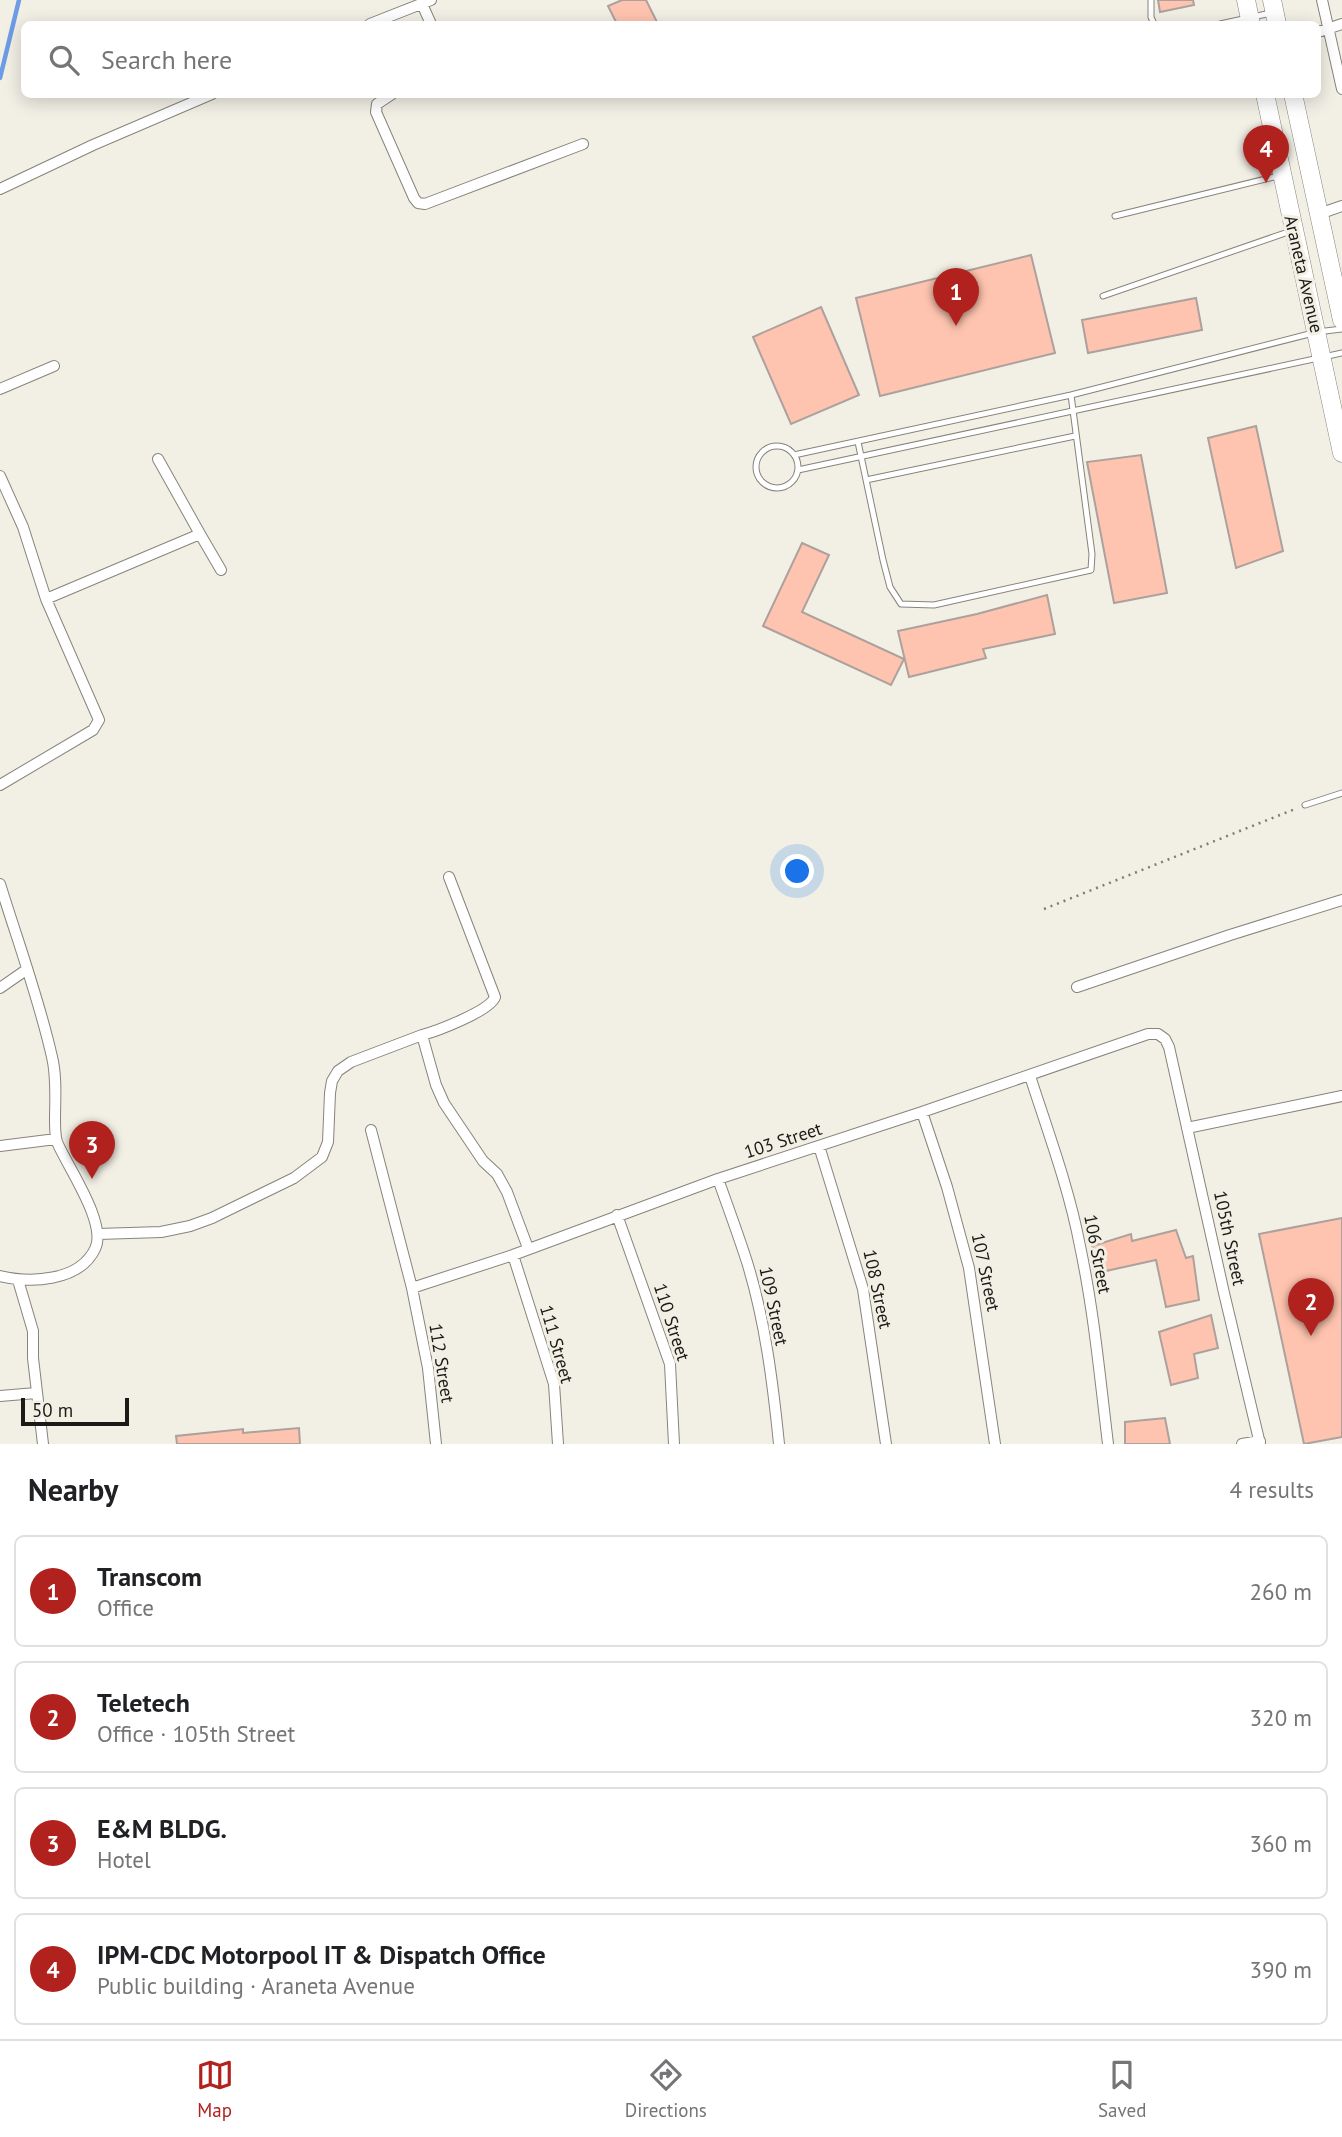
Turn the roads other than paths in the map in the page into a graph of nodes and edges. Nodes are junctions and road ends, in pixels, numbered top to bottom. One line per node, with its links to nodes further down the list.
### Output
1 (1151, 0): 8 (lane)
2 (1246, 0): 9 (main road)
3 (1322, 0): 11 (street)
4 (427, 2): 6 (street); 7 (street)
5 (1274, 12): 9 (lane)
6 (378, 21)
7 (430, 21)
8 (1153, 21)
9 (1250, 21)
10 (1342, 24): 11 (street)
11 (1323, 30): 12 (street)
12 (1342, 89)
13 (203, 98): 19 (street)
14 (386, 98): 17 (street)
15 (1266, 98): 18 (main road, Araneta Avenue)
16 (1294, 98): 21 (main road, Araneta Avenue)
17 (583, 144)
18 (1281, 175): 22 (lane); 23 (main road, Araneta Avenue)
19 (0, 189)
20 (1342, 206): 21 (street)
21 (1319, 214): 24 (main road, Araneta Avenue)
22 (1115, 216)
23 (1294, 229): 25 (main road, Araneta Avenue); 26 (lane)
24 (1331, 272): 25 (main road); 27 (main road, Araneta Avenue)
25 (1303, 277): 29 (main road, Araneta Avenue)
26 (1103, 296)
27 (1342, 320)
28 (1342, 329): 29 (lane)
29 (1317, 332): 31 (main road, Araneta Avenue); 33 (lane)
30 (1342, 353): 31 (lane)
31 (1322, 358): 36 (lane); 44 (main road, Araneta Avenue)
32 (54, 366): 34 (street)
33 (1128, 381): 35 (lane); 36 (lane)
34 (0, 389)
35 (1070, 395): 37 (lane); 38 (lane)
36 (1132, 398): 38 (lane)
37 (1004, 410): 39 (lane); 40 (lane)
38 (1074, 411): 40 (lane); 42 (lane)
39 (963, 419): 41 (lane); 43 (lane)
40 (1007, 425): 41 (lane)
41 (966, 434): 46 (lane)
42 (1075, 436): 50 (lane); 50 (lane)
43 (858, 442): 45 (lane); 46 (lane)
44 (1342, 453)
45 (794, 455): 48 (lane); 48 (lane)
46 (861, 456): 48 (lane); 50 (lane)
47 (158, 459): 51 (street)
48 (797, 470)
49 (0, 476): 53 (street)
50 (866, 480)
51 (200, 534): 52 (street); 53 (street)
52 (221, 570)
53 (46, 599): 54 (street)
54 (0, 785)
55 (1342, 793): 56 (lane)
56 (1305, 805)
57 (449, 877): 63 (street)
58 (0, 884): 60 (street)
59 (1342, 900): 61 (street)
60 (26, 970): 62 (street); 70 (street)
61 (1077, 987)
62 (0, 988)
63 (422, 1035): 75 (street); 76 (street)
64 (1165, 1039): 65 (street, 103 Street); 68 (street, 105th Street)
65 (1030, 1076): 67 (street, 103 Street); 91 (street, 106 Street)
66 (1342, 1096): 68 (street)
67 (922, 1112): 72 (street, 103 Street); 90 (street, 107 Street)
68 (1187, 1128): 83 (street, 105th Street)
69 (371, 1129): 80 (street, 112 Street)
70 (56, 1139): 71 (street); 75 (street)
71 (0, 1146)
72 (819, 1146): 73 (street, 103 Street); 89 (street, 108 Street)
73 (719, 1180): 74 (street, 103 Street); 88 (street, 109 Street)
74 (617, 1215): 76 (street, 103 Street); 87 (street, 110 Street)
75 (97, 1234): 79 (street)
76 (528, 1248): 77 (street, 103 Street)
77 (513, 1255): 80 (street, 103 Street); 86 (street, 111 Street)
78 (0, 1276): 79 (street)
79 (18, 1280): 81 (street)
80 (412, 1288): 85 (street, 112 Street)
81 (36, 1393): 82 (street); 84 (street)
82 (0, 1396)
83 (1260, 1443): 92 (street)
84 (43, 1444)
85 (436, 1444)
86 (558, 1444)
87 (674, 1444)
88 (779, 1444)
89 (886, 1444)
90 (995, 1444)
91 (1108, 1444)
92 (1242, 1444)

